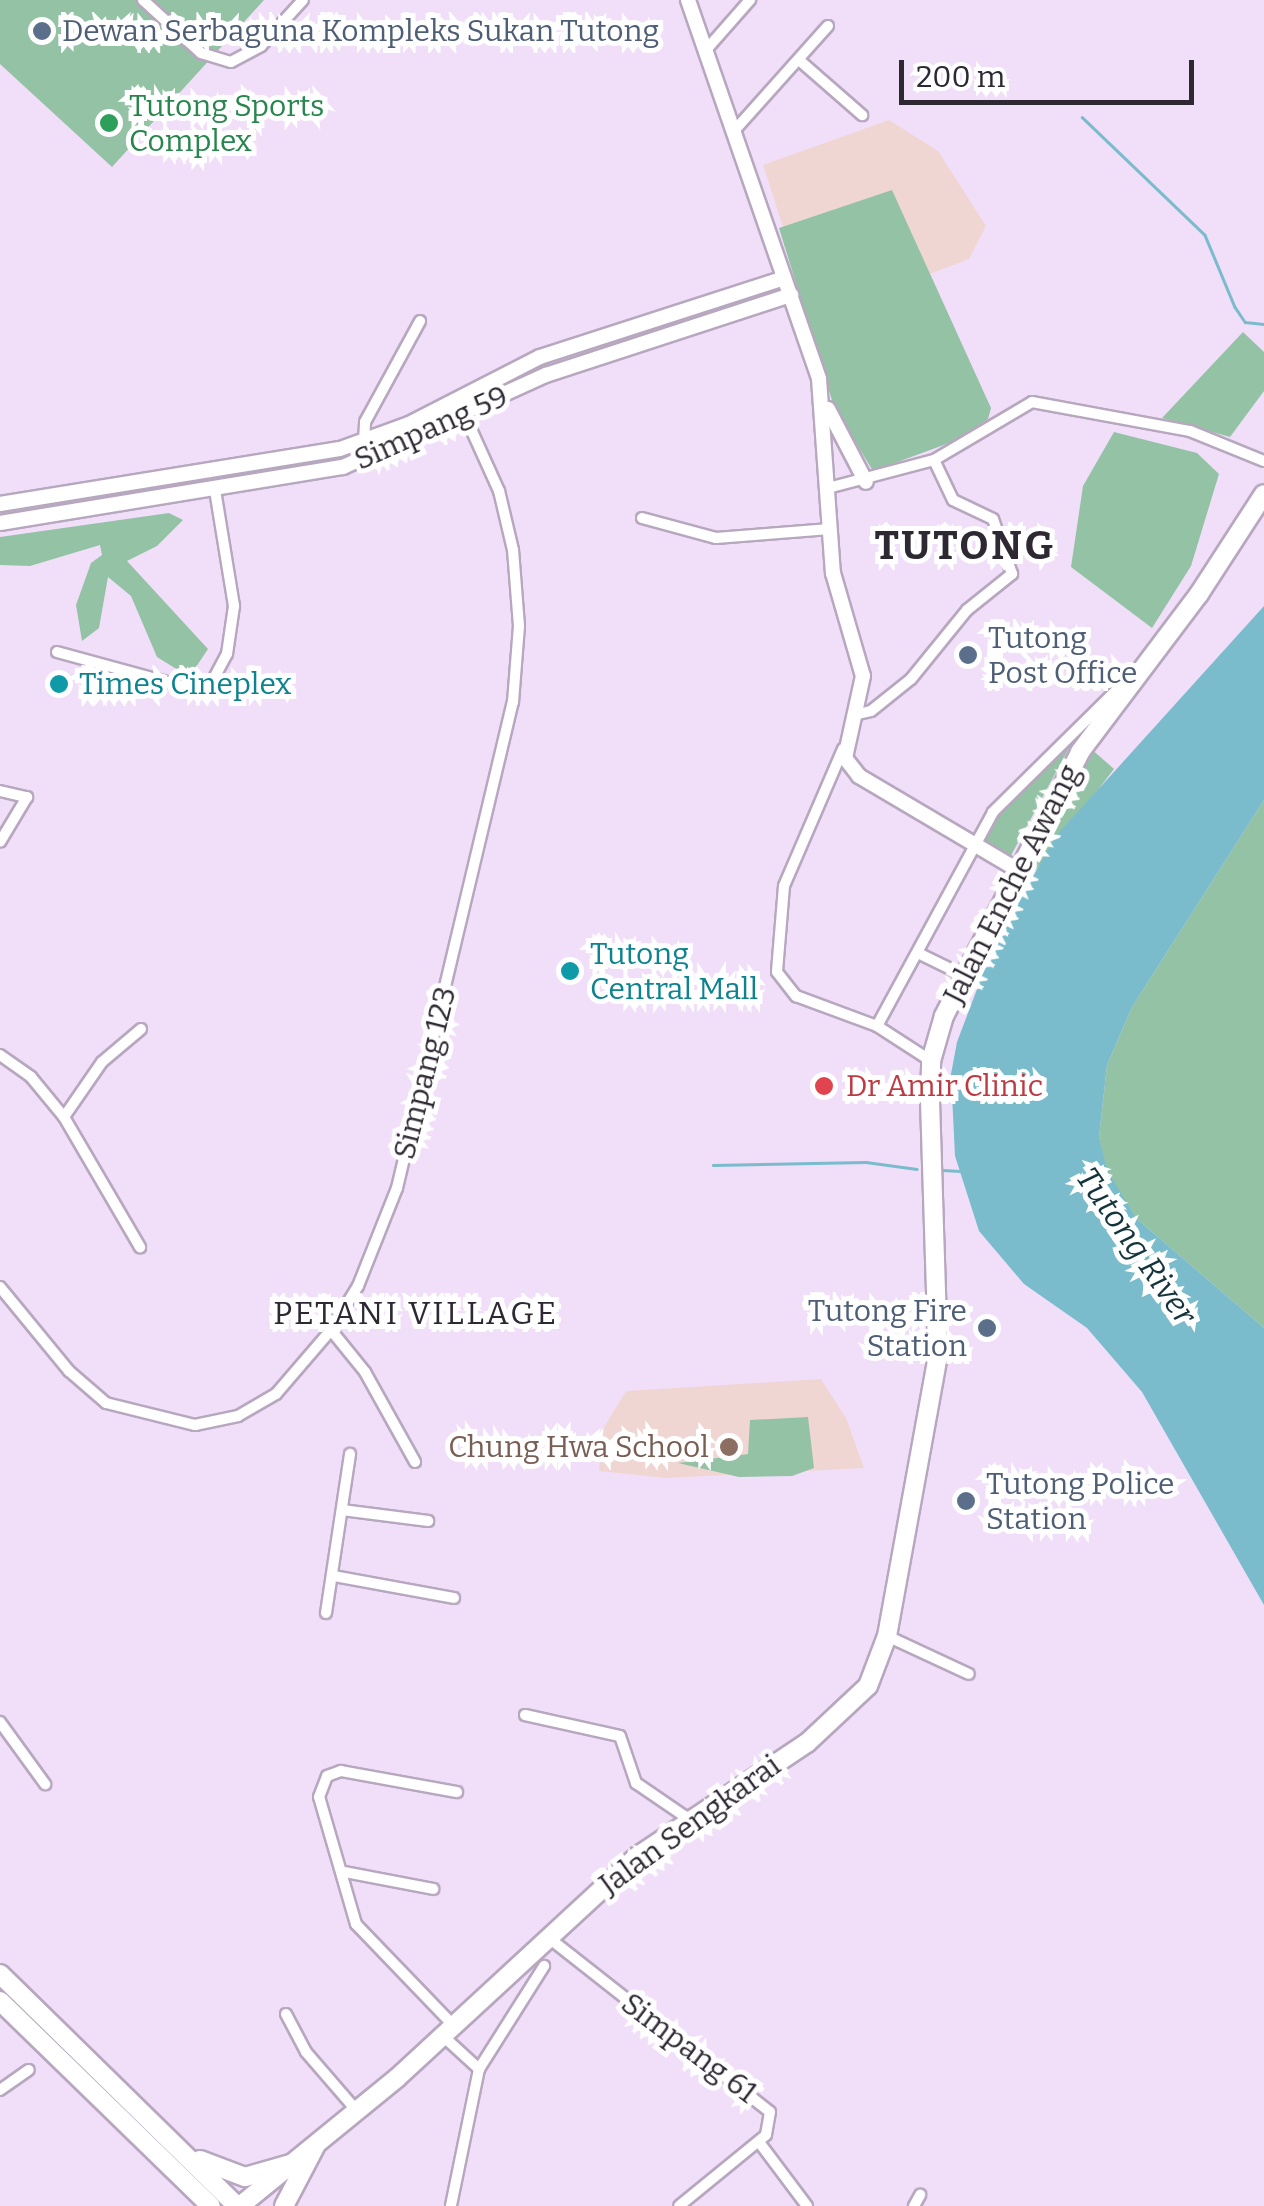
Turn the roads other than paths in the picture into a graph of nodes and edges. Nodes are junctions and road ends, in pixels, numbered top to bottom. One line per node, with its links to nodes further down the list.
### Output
1 (143, 0): 2 (street)
2 (303, 0)
3 (688, 0): 6 (street)
4 (750, 0): 6 (street)
5 (828, 26): 7 (street)
6 (706, 50): 9 (street)
7 (799, 60): 8 (street); 9 (street)
8 (862, 115)
9 (734, 131): 10 (street)
10 (784, 278): 11 (street); 13 (street, Simpang 59)
11 (790, 295): 14 (street); 15 (street, Simpang 59)
12 (420, 321): 16 (street, Simpang 59)
13 (458, 398): 15 (street, Simpang 123); 16 (street, Simpang 59)
14 (823, 400): 19 (street); 20 (street)
15 (465, 414): 21 (street, Simpang 59); 46 (street, Simpang 123)
16 (364, 442): 23 (street, Simpang 59)
17 (934, 460): 18 (street); 19 (street); 29 (street)
18 (1264, 462)
19 (866, 482): 20 (street)
20 (828, 488): 26 (street)
21 (215, 490): 25 (street, Simpang 59); 27 (street)
22 (1264, 494): 28 (main road, Jalan Enche Awang)
23 (0, 504)
24 (642, 518): 26 (street)
25 (0, 522)
26 (830, 530): 29 (street)
27 (57, 652)
28 (1134, 676): 35 (street); 36 (main road, Jalan Enche Awang)
29 (854, 714): 30 (street)
30 (848, 737): 31 (street); 33 (street)
31 (859, 776): 33 (street); 35 (street)
32 (0, 791): 34 (street)
33 (825, 795): 39 (street)
34 (0, 842)
35 (977, 848): 36 (street); 37 (street)
36 (1016, 869): 38 (main road, Jalan Enche Awang)
37 (920, 954): 38 (street); 39 (street)
38 (962, 974): 42 (main road, Jalan Enche Awang)
39 (877, 1026): 42 (street)
40 (141, 1029): 43 (street)
41 (0, 1054): 43 (street)
42 (931, 1061): 47 (main road, Jalan Enche Awang)
43 (64, 1117): 44 (street)
44 (140, 1246)
45 (0, 1287): 46 (street, Simpang 123)
46 (331, 1330): 49 (street)
47 (940, 1330): 55 (main road, Jalan Sengkarai)
48 (350, 1454): 50 (street)
49 (415, 1462)
50 (342, 1510): 51 (street); 52 (street)
51 (428, 1521)
52 (334, 1576): 53 (street); 54 (street)
53 (454, 1598)
54 (326, 1613)
55 (886, 1636): 56 (street); 61 (main road, Jalan Sengkarai)
56 (969, 1674)
57 (524, 1715): 61 (street)
58 (0, 1722): 59 (street)
59 (45, 1784)
60 (458, 1792): 62 (street)
61 (693, 1822): 64 (main road, Jalan Sengkarai)
62 (345, 1872): 63 (street); 69 (street)
63 (434, 1889)
64 (548, 1937): 69 (main road, Jalan Sengkarai); 75 (street, Simpang 61)
65 (544, 1966): 70 (street)
66 (0, 1974): 74 (main road)
67 (0, 2001): 78 (main road)
68 (286, 2014): 73 (street)
69 (449, 2031): 70 (street); 73 (main road, Jalan Sengkarai)
70 (479, 2069): 81 (street)
71 (28, 2070): 72 (street)
72 (0, 2090)
73 (358, 2112): 76 (main road, Jalan Sengkarai)
74 (166, 2137): 77 (main road); 79 (main road)
75 (760, 2142): 82 (street, Simpang 61); 83 (street)
76 (316, 2147): 77 (main road, Jalan Sengkarai); 80 (main road)
77 (294, 2164): 79 (main road, Jalan Sengkarai)
78 (210, 2206)
79 (238, 2206)
80 (284, 2206)
81 (451, 2206)
82 (680, 2206)
83 (807, 2206)

